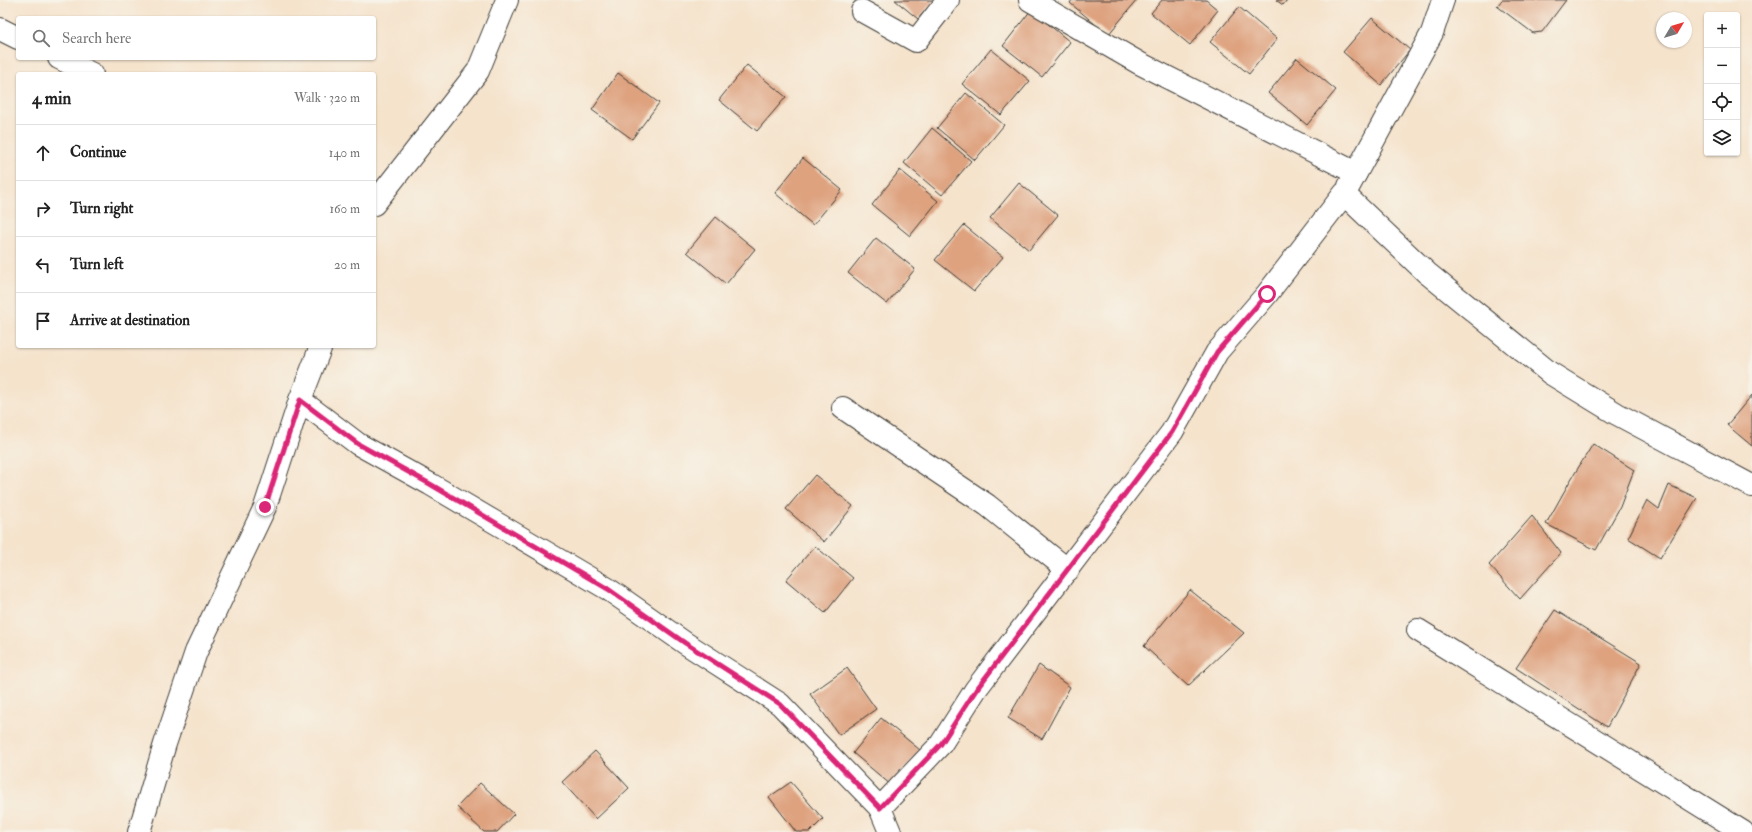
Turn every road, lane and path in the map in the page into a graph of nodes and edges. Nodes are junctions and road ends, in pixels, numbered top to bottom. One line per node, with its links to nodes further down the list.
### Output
1 (507, 0): 12 (street)
2 (948, 0): 5 (street)
3 (1030, 0): 10 (street)
4 (1443, 0): 10 (street)
5 (862, 11)
6 (0, 29): 7 (street)
7 (16, 37)
8 (63, 60): 9 (street)
9 (88, 72)
10 (1356, 173): 11 (street)
11 (1344, 194): 16 (street); 17 (street)
12 (376, 201)
13 (320, 348): 14 (street)
14 (300, 400): 19 (street); 20 (street)
15 (843, 408): 17 (street)
16 (1752, 486)
17 (1068, 570): 19 (street)
18 (1418, 630): 22 (street)
19 (880, 808): 21 (street)
20 (139, 832)
21 (890, 832)
22 (1743, 832)

